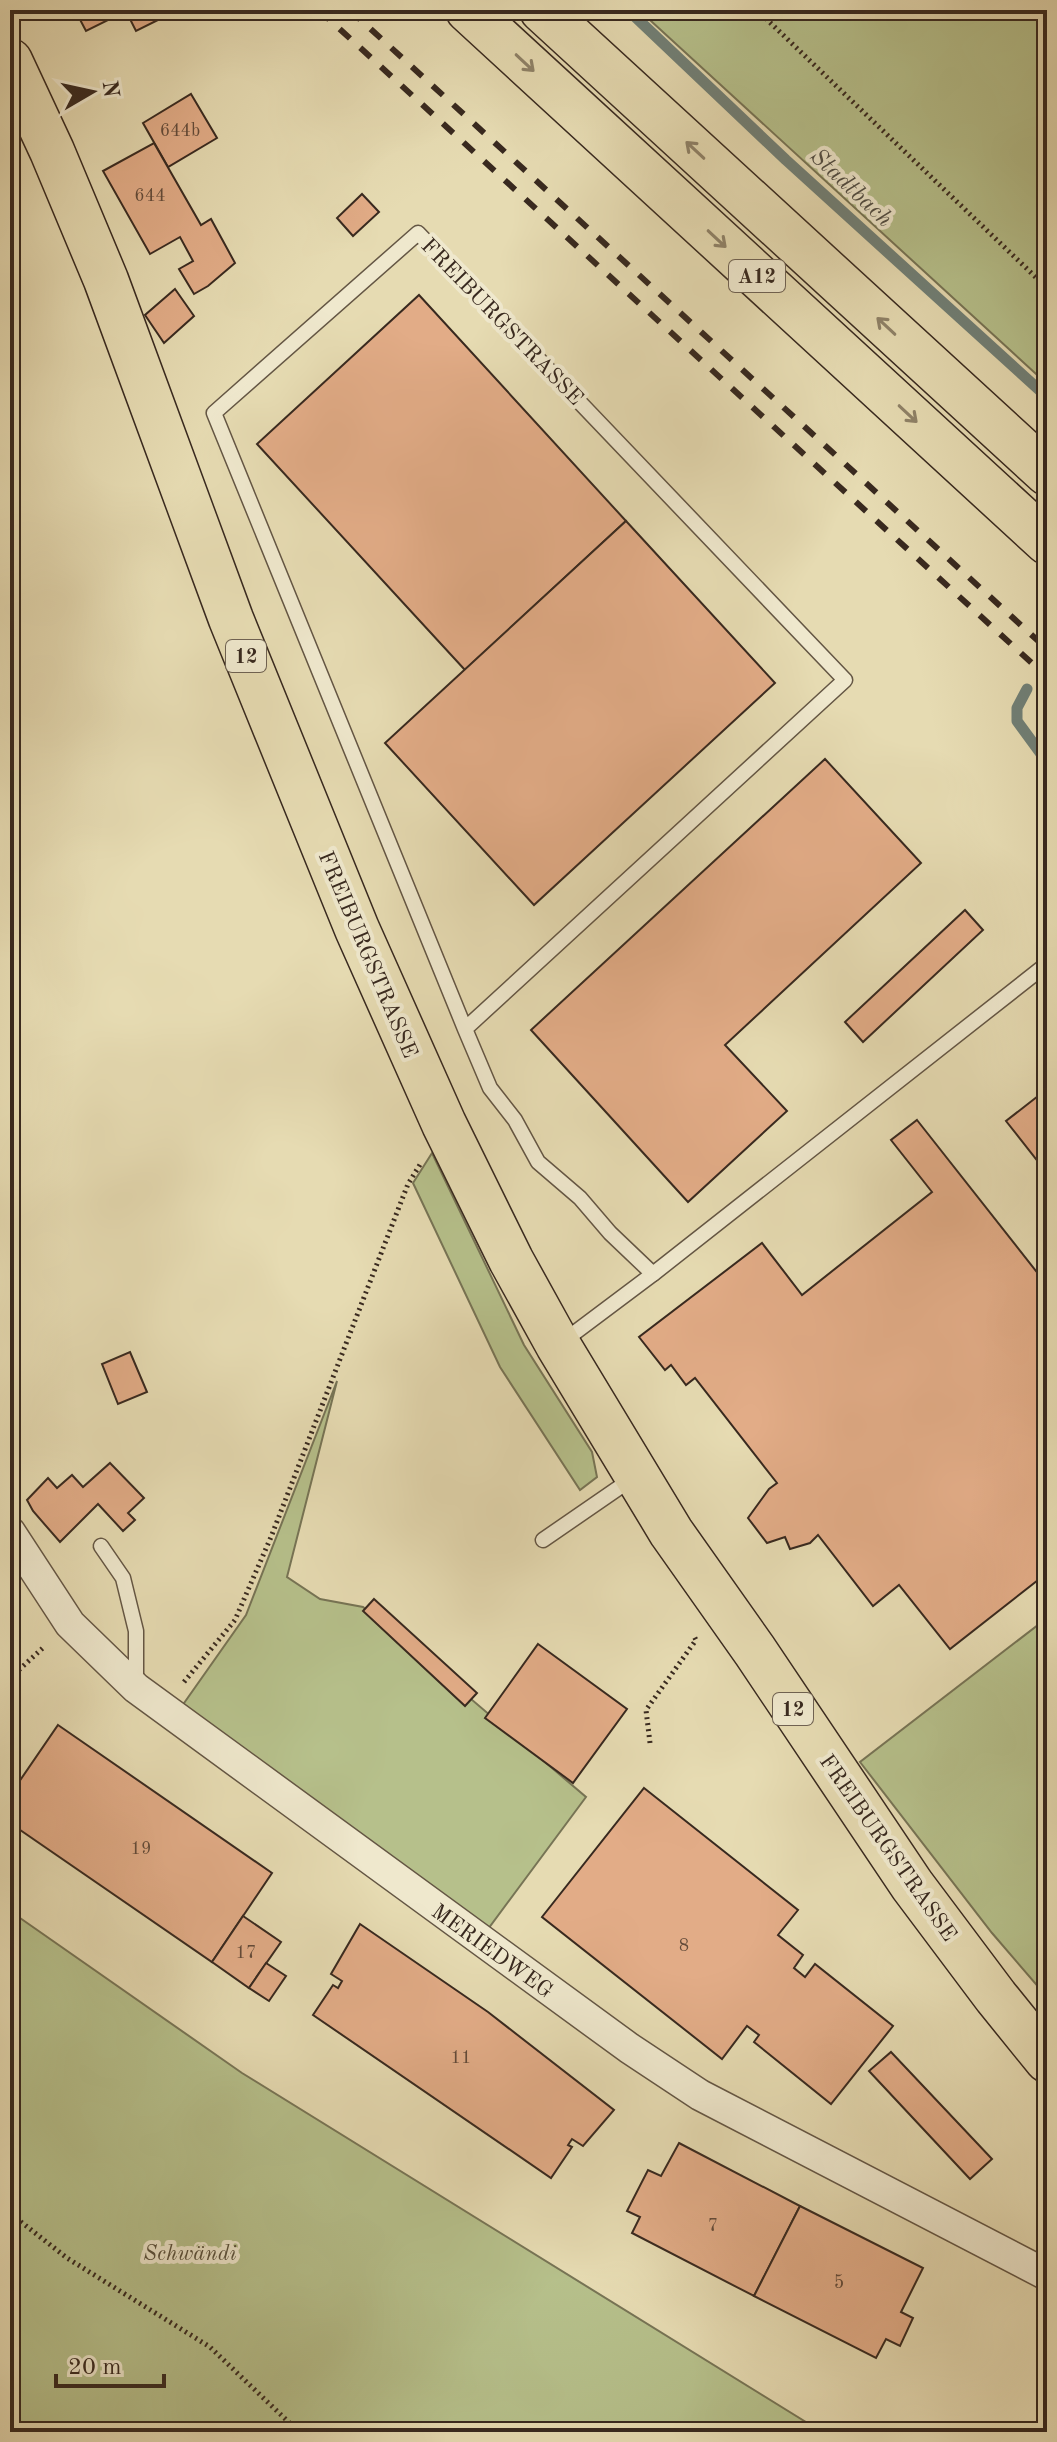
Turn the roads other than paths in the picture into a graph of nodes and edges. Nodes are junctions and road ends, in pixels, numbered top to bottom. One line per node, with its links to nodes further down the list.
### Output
1 (468, 10): 5 (main road, A12, one-way to 5)
2 (542, 10): 4 (main road, A12, one-way to 2)
3 (10, 61): 9 (main road, FREIBURGSTRASSE / 12)
4 (1047, 473)
5 (1047, 542)
6 (1047, 964): 8 (lane)
7 (465, 1029): 7 (lane, FREIBURGSTRASSE); 8 (lane, FREIBURGSTRASSE)
8 (653, 1274): 9 (lane)
9 (558, 1345): 10 (main road, FREIBURGSTRASSE / 12)
10 (636, 1476): 12 (lane); 15 (main road, FREIBURGSTRASSE / 12)
11 (10, 1532): 14 (street, MERIEDWEG)
12 (543, 1540)
13 (101, 1546): 14 (lane)
14 (136, 1688): 16 (street, MERIEDWEG)
15 (1047, 2060)
16 (1047, 2275)

